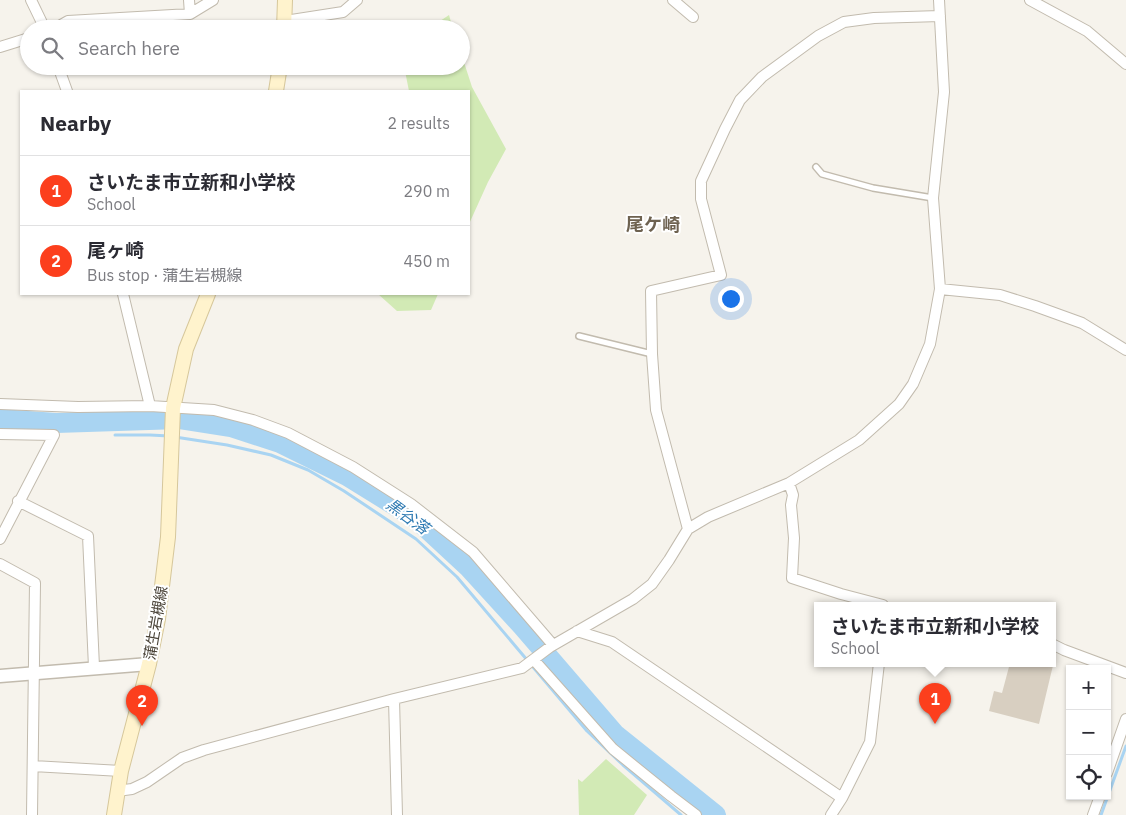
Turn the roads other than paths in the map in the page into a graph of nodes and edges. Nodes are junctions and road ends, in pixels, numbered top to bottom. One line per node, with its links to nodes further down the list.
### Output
1 (31, 0): 12 (street)
2 (189, 0): 9 (street)
3 (213, 0): 9 (street)
4 (285, 0): 14 (main road)
5 (357, 0): 15 (street)
6 (673, 0): 11 (street)
7 (938, 0): 10 (street)
8 (1030, 0): 18 (street)
9 (190, 14): 13 (street)
10 (940, 16): 24 (street); 30 (street)
11 (692, 17)
12 (41, 20)
13 (85, 20)
14 (284, 20)
15 (307, 20)
16 (20, 41): 17 (street)
17 (0, 47)
18 (1126, 64)
19 (61, 75): 21 (street)
20 (279, 75): 22 (main road)
21 (67, 90)
22 (276, 90)
23 (816, 166): 24 (lane)
24 (933, 198): 25 (street)
25 (940, 288): 29 (street); 35 (street)
26 (122, 295): 32 (street)
27 (208, 295): 33 (main road, 蒲生岩槻線)
28 (579, 336): 30 (lane)
29 (1126, 350)
30 (652, 354): 37 (street)
31 (0, 404): 32 (street)
32 (150, 406): 33 (street)
33 (172, 416): 42 (street); 45 (main road, 蒲生岩槻線)
34 (0, 434): 36 (street)
35 (788, 483): 37 (street); 40 (street)
36 (18, 501): 38 (street); 46 (street)
37 (688, 529): 41 (street)
38 (0, 540)
39 (0, 564): 48 (street)
40 (872, 602)
41 (577, 631): 42 (street); 57 (street)
42 (552, 646): 44 (street)
43 (1056, 646): 49 (street)
44 (536, 658): 51 (street); 62 (street)
45 (149, 664): 46 (street); 55 (main road, 蒲生岩槻線)
46 (94, 667): 48 (street)
47 (879, 667): 57 (street)
48 (34, 672): 50 (street); 54 (street)
49 (1126, 673)
50 (0, 676)
51 (394, 698): 56 (street); 61 (street)
52 (1126, 719): 53 (street)
53 (1111, 762)
54 (33, 766): 55 (street); 59 (street)
55 (121, 771): 56 (main road, 蒲生岩槻線)
56 (117, 791): 60 (main road, 蒲生岩槻線)
57 (842, 798): 63 (street)
58 (1099, 800): 64 (street)
59 (32, 815)
60 (114, 815)
61 (397, 815)
62 (696, 815)
63 (831, 815)
64 (1093, 815)

